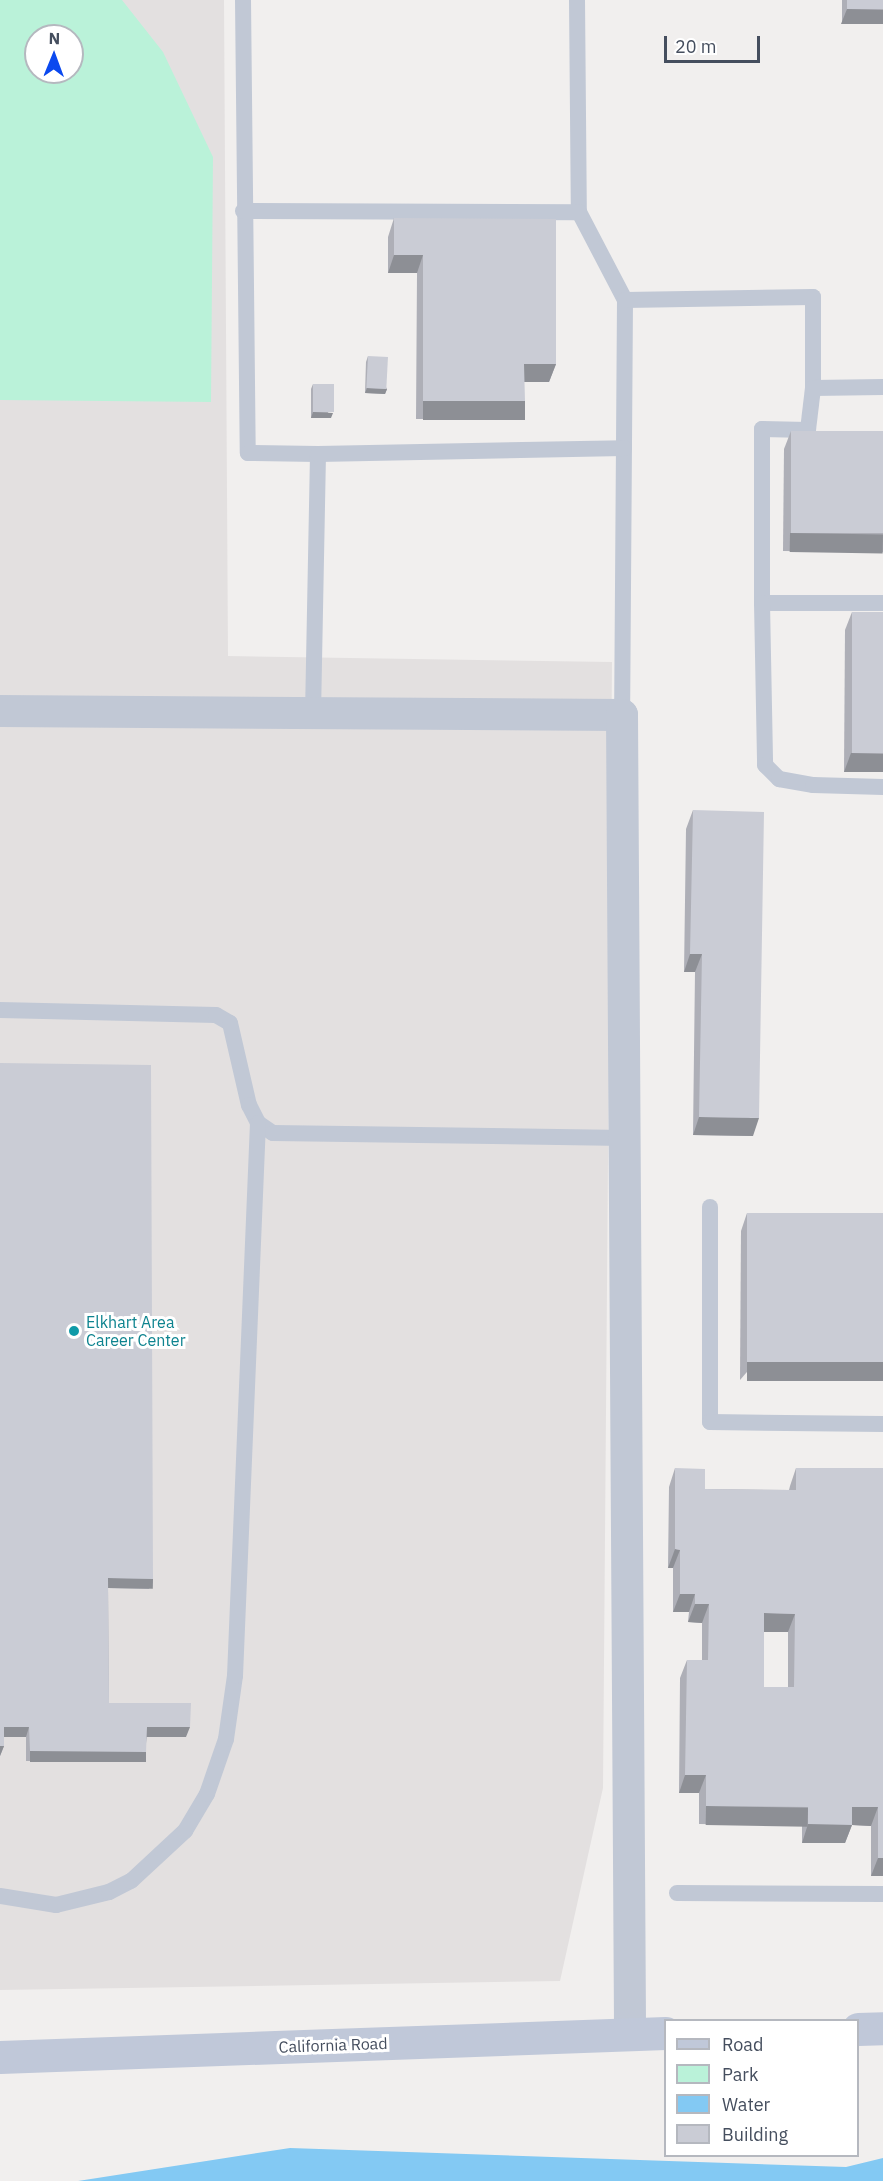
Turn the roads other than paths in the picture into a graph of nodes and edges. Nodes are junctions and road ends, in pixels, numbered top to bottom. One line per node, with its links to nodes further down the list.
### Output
1 (243, 0): 3 (lane)
2 (577, 0): 4 (lane)
3 (243, 211): 4 (lane); 9 (lane)
4 (579, 212): 5 (lane)
5 (625, 300): 6 (lane); 8 (lane)
6 (813, 387): 7 (lane); 10 (lane)
7 (883, 387)
8 (624, 448): 9 (lane); 14 (lane)
9 (318, 454): 13 (lane)
10 (762, 603): 11 (lane); 15 (lane)
11 (883, 603)
12 (0, 711): 13 (street)
13 (313, 713): 14 (street)
14 (622, 716): 18 (street)
15 (883, 787)
16 (0, 1010): 17 (lane)
17 (258, 1123): 18 (lane); 23 (lane)
18 (625, 1138): 27 (street)
19 (710, 1207): 20 (lane)
20 (883, 1424)
21 (676, 1893): 22 (lane)
22 (883, 1894)
23 (0, 1896)
24 (883, 2028): 25 (main road)
25 (859, 2029)
26 (664, 2033): 27 (main road, California Road)
27 (630, 2034): 28 (main road, California Road)
28 (0, 2057)

